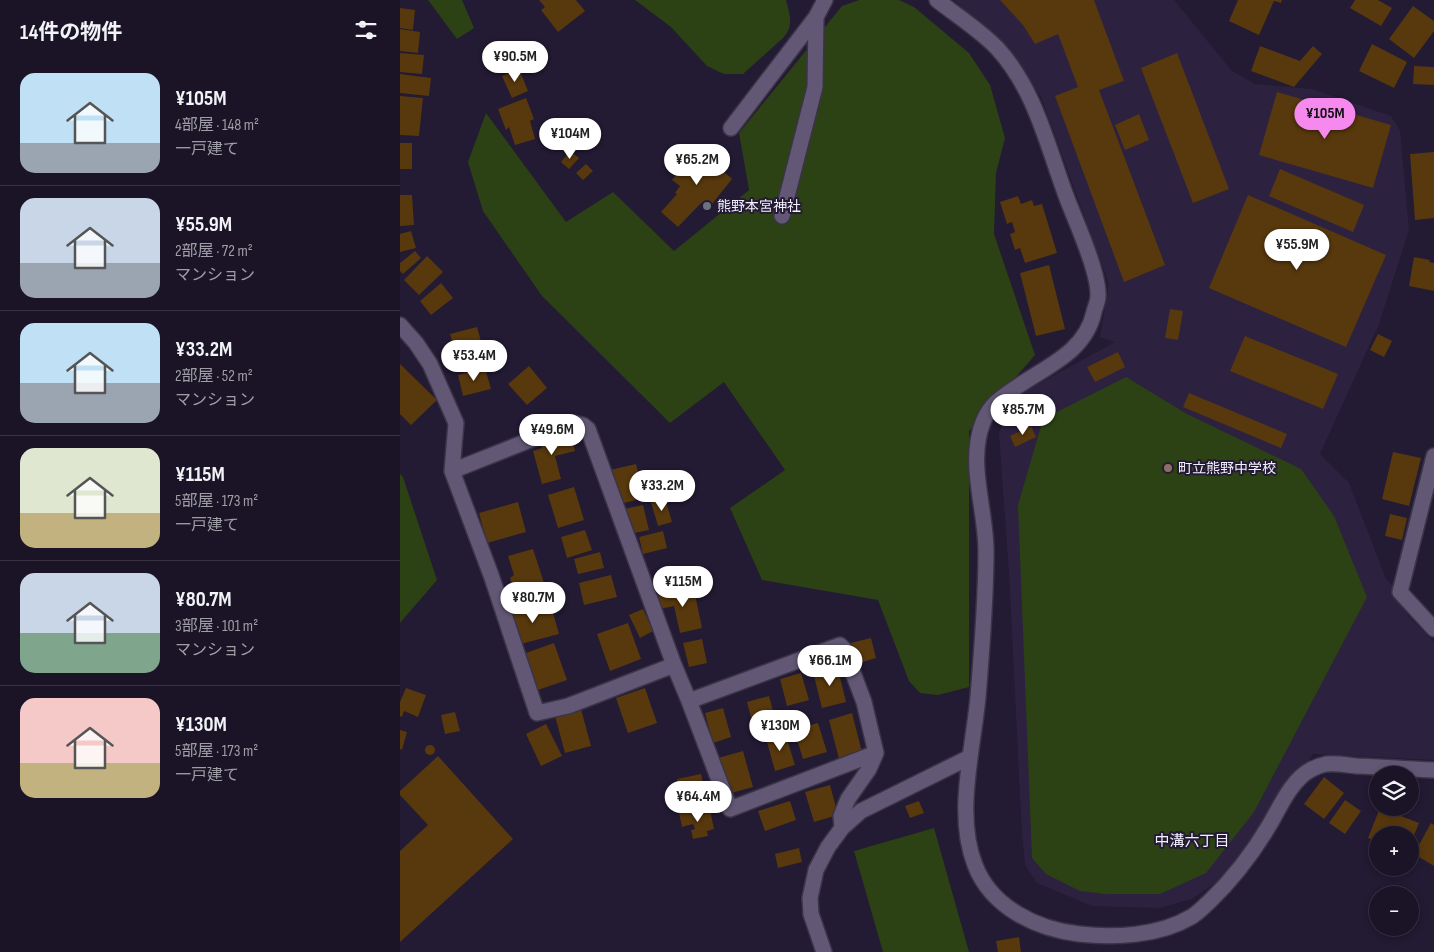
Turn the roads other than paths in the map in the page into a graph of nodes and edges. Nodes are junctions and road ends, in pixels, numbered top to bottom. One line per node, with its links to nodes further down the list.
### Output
1 (825, 0): 3 (street)
2 (937, 0): 13 (street)
3 (816, 17): 4 (street); 5 (street)
4 (730, 128)
5 (782, 216)
6 (400, 325): 8 (street)
7 (1434, 456): 9 (street)
8 (452, 471): 10 (street); 10 (street)
9 (1434, 629)
10 (674, 665): 11 (street)
11 (689, 702): 12 (street); 12 (street)
12 (876, 753): 15 (street)
13 (970, 757): 14 (street); 15 (street)
14 (1434, 770)
15 (842, 828): 16 (street)
16 (824, 952)

